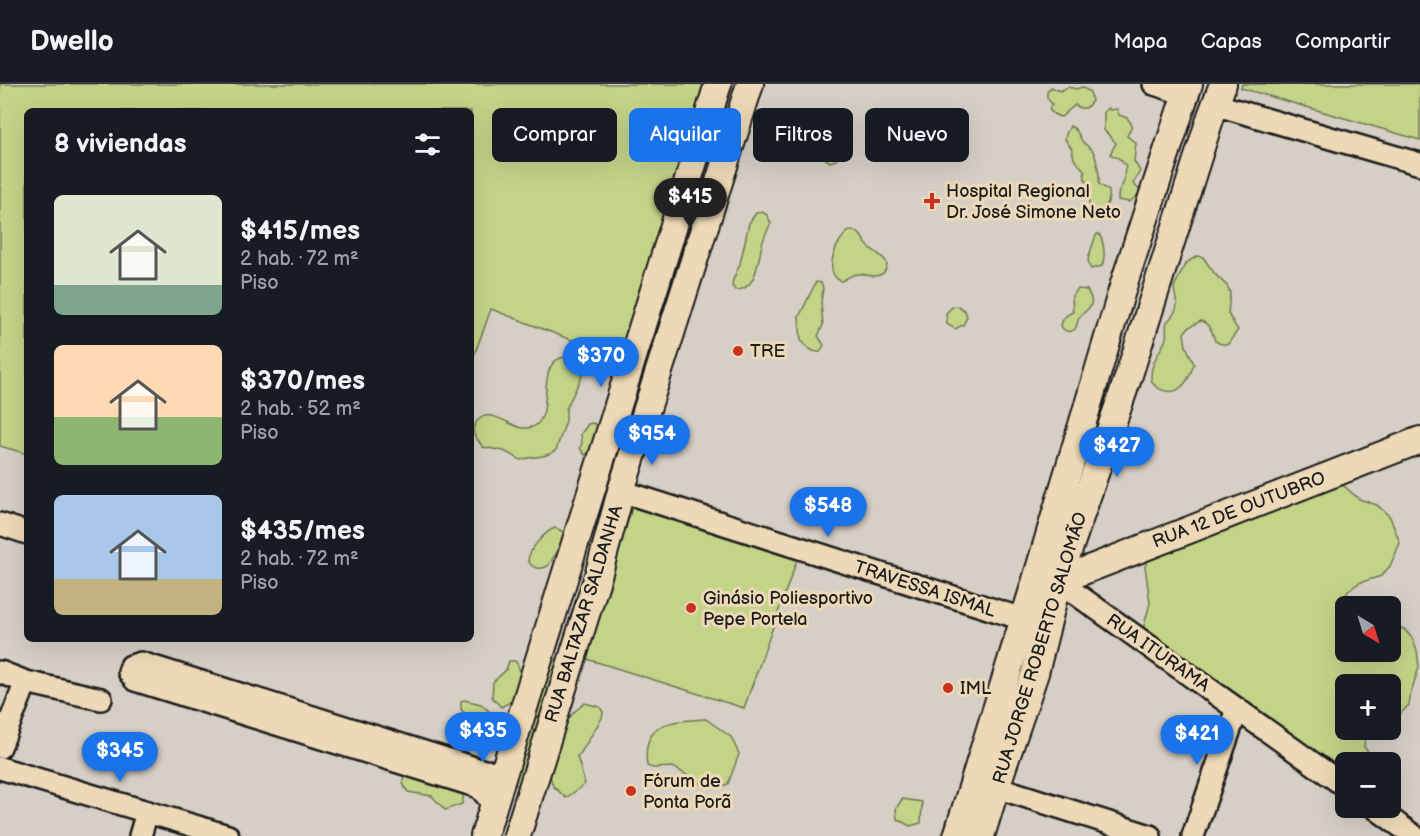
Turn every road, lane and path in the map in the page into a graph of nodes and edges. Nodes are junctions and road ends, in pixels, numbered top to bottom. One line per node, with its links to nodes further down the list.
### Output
1 (718, 84): 7 (main road, RUA BALTAZAR SALDANHA)
2 (750, 84): 8 (main road, RUA BALTAZAR SALDANHA)
3 (1154, 84): 4 (street)
4 (1187, 89): 5 (street); 15 (main road, RUA JORGE ROBERTO SALOMÃO)
5 (1220, 94): 6 (street); 15 (main road, RUA JORGE ROBERTO SALOMÃO)
6 (1420, 164)
7 (668, 245): 8 (main road); 13 (main road, RUA BALTAZAR SALDANHA)
8 (697, 255): 10 (main road, RUA BALTAZAR SALDANHA)
9 (1418, 435): 15 (main road, RUA 12 DE OUTUBRO)
10 (621, 491): 14 (main road, RUA BALTAZAR SALDANHA); 16 (street, TRAVESSA ISMAL)
11 (0, 524): 12 (street)
12 (24, 532)
13 (567, 570): 14 (main road); 24 (main road, RUA BALTAZAR SALDANHA)
14 (596, 582): 33 (main road, RUA BALTAZAR SALDANHA)
15 (1047, 582): 16 (main road, RUA JORGE ROBERTO SALOMÃO); 20 (street, RUA ITURAMA)
16 (1035, 623): 26 (main road, RUA JORGE ROBERTO SALOMÃO)
17 (0, 672): 18 (street)
18 (26, 682): 19 (street); 22 (street)
19 (101, 699)
20 (1238, 709): 25 (street, RUA ITURAMA); 37 (street)
21 (296, 720): 21 (street); 24 (street); 27 (street)
22 (0, 747)
23 (0, 768): 28 (street)
24 (503, 772): 27 (main road, RUA BALTAZAR SALDANHA)
25 (1335, 779)
26 (985, 784): 34 (main road, RUA JORGE ROBERTO SALOMÃO); 35 (main road, RUA JORGE ROBERTO SALOMÃO); 36 (street)
27 (494, 804): 32 (main road, RUA BALTAZAR SALDANHA)
28 (147, 812): 30 (street); 31 (street)
29 (1389, 818): 38 (street)
30 (140, 836)
31 (228, 836)
32 (484, 836)
33 (517, 836)
34 (957, 836)
35 (981, 836)
36 (1150, 836)
37 (1193, 836)
38 (1414, 836)

